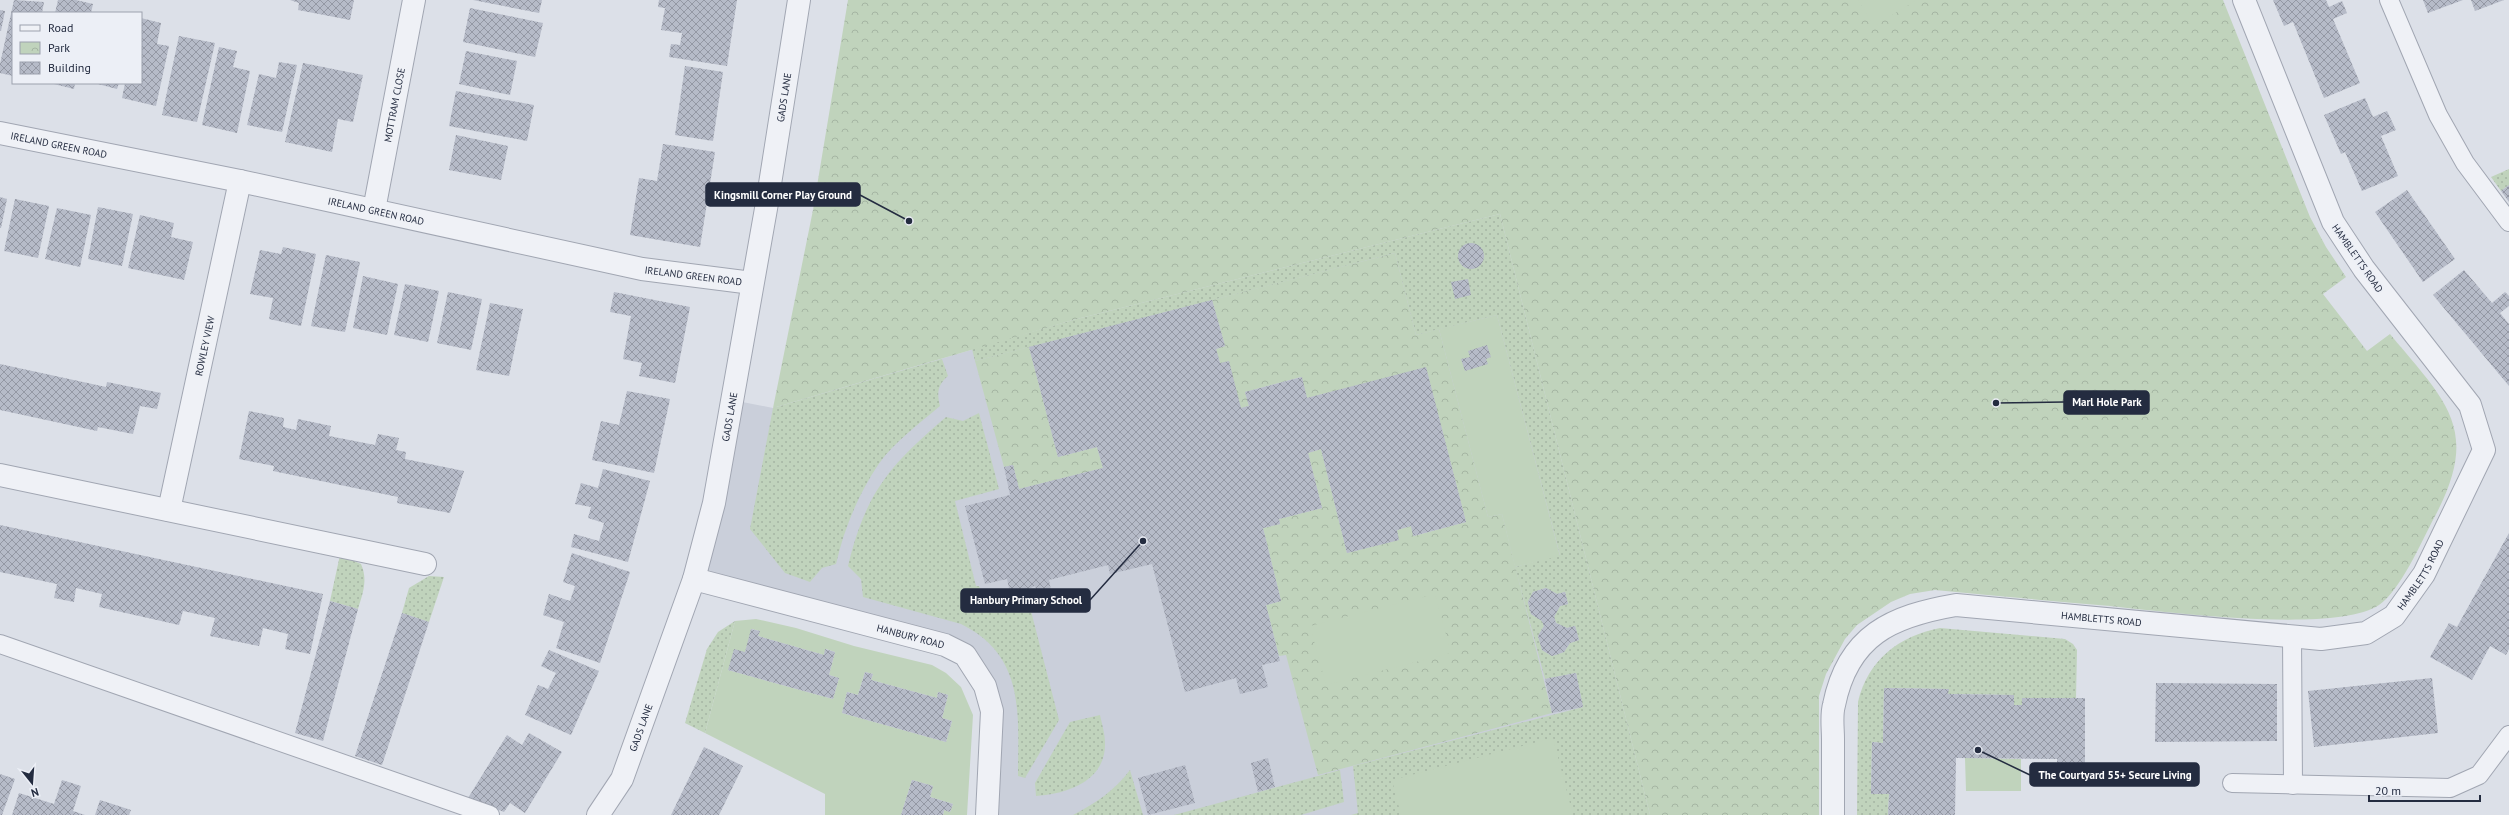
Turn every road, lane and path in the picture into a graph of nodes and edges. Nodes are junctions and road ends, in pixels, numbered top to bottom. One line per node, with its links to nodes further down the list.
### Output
1 (414, 0): 7 (street, MOTTRAM CLOSE)
2 (799, 0): 9 (street, GADS LANE)
3 (2244, 0): 14 (street, HAMBLETTS ROAD)
4 (2389, 0): 8 (lane)
5 (0, 133): 6 (street, IRELAND GREEN ROAD)
6 (240, 181): 7 (street, IRELAND GREEN ROAD); 11 (street, ROWLEY VIEW)
7 (374, 210): 9 (street, IRELAND GREEN ROAD)
8 (2509, 222)
9 (752, 282): 13 (street, GADS LANE)
10 (0, 475): 11 (street)
11 (169, 510): 12 (street)
12 (425, 564)
13 (694, 579): 20 (street, GADS LANE); 21 (street, HANBURY ROAD)
14 (2292, 636): 18 (lane); 22 (street, HAMBLETTS ROAD)
15 (0, 644): 19 (lane)
16 (2509, 735): 18 (lane)
17 (2232, 783): 18 (lane)
18 (2293, 785)
19 (490, 815)
20 (598, 815)
21 (987, 815)
22 (1833, 815)

